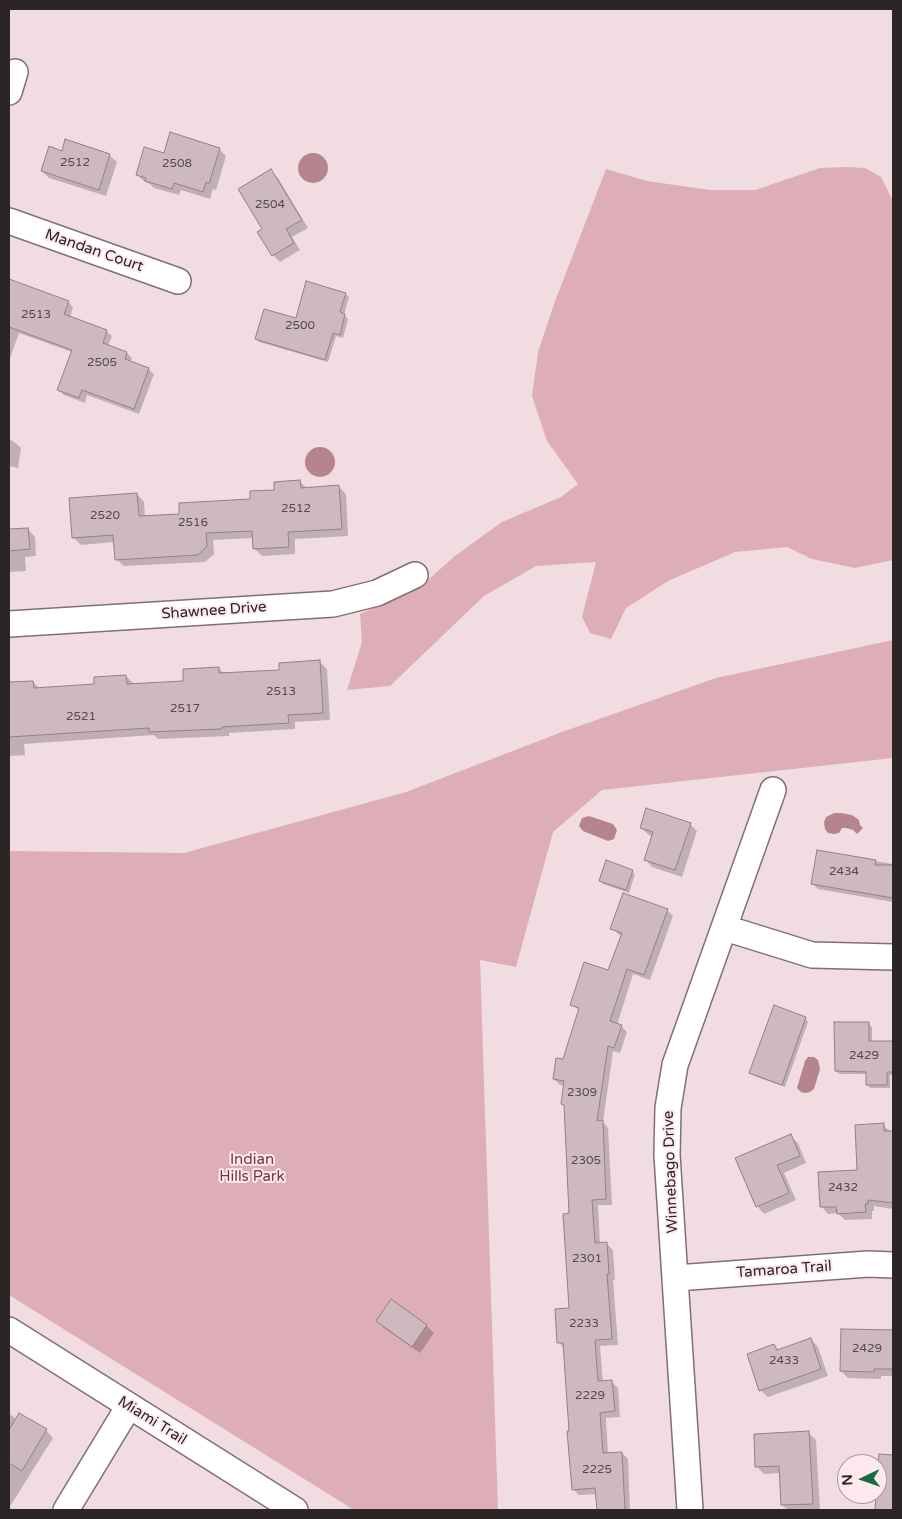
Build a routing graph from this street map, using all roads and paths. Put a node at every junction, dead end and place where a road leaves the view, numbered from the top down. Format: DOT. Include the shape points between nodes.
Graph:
graph roads {
  1 [pos="9,221"];
  2 [pos="178,281"];
  3 [pos="415,576"];
  4 [pos="9,624"];
  5 [pos="773,790"];
  6 [pos="725,928"];
  7 [pos="893,957"];
  8 [pos="893,1265"];
  9 [pos="676,1278"];
  10 [pos="9,1330"];
  11 [pos="129,1406"];
  12 [pos="66,1510"];
  13 [pos="295,1510"];
  14 [pos="690,1510"];
  1 -- 2 [label="street, Mandan Court"];
  3 -- 4 [label="street, Shawnee Drive" via="377,593 332,604"];
  5 -- 6 [label="street, Winnebago Drive"];
  6 -- 7 [label="street" via="812,955"];
  6 -- 9 [label="street, Winnebago Drive" via="675,1065 668,1108 667,1155"];
  8 -- 9 [label="street, Tamaroa Trail"];
  9 -- 14 [label="street, Winnebago Drive"];
  10 -- 11 [label="street, Miami Trail"];
  11 -- 12 [label="street"];
  11 -- 13 [label="street, Miami Trail"];
}
